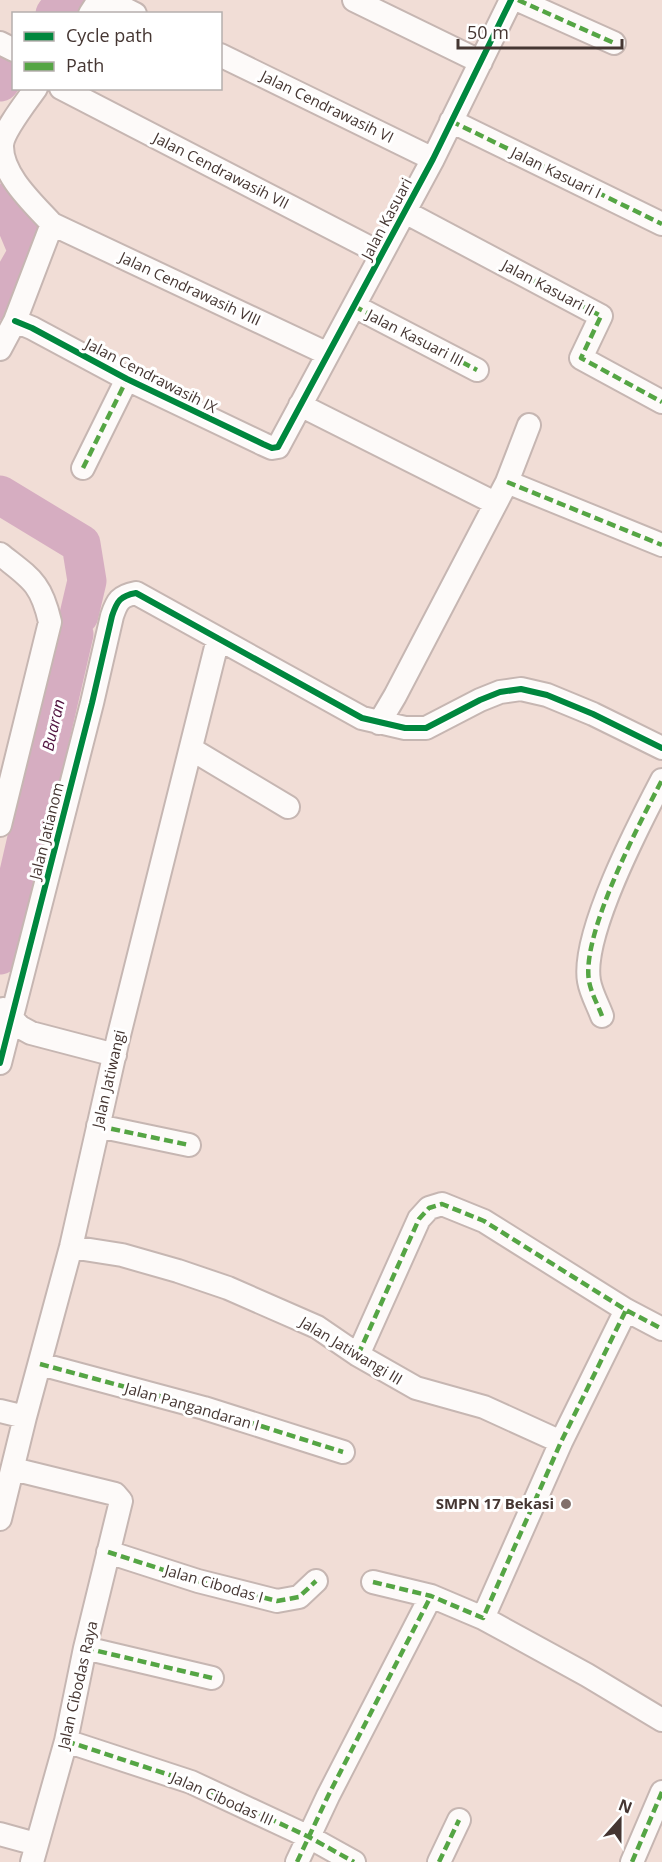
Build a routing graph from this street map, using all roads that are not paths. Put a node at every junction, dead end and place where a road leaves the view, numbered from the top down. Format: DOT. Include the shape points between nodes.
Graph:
graph roads {
  1 [pos="107,0"];
  2 [pos="354,0"];
  3 [pos="511,0"];
  4 [pos="518,0"];
  5 [pos="384,7"];
  6 [pos="131,12"];
  7 [pos="614,43"];
  8 [pos="222,56"];
  9 [pos="481,62"];
  10 [pos="35,90"];
  11 [pos="65,90"];
  12 [pos="451,121"];
  13 [pos="433,159"];
  14 [pos="405,212"];
  15 [pos="52,224"];
  16 [pos="662,224"];
  17 [pos="382,255"];
  18 [pos="354,306"];
  19 [pos="15,321"];
  20 [pos="0,349"];
  21 [pos="327,354"];
  22 [pos="477,370"];
  23 [pos="127,379"];
  24 [pos="662,402"];
  25 [pos="300,405"];
  26 [pos="530,425"];
  27 [pos="278,447"];
  28 [pos="83,468"];
  29 [pos="507,482"];
  30 [pos="495,503"];
  31 [pos="662,545"];
  32 [pos="0,554"];
  33 [pos="218,639"];
  34 [pos="379,723"];
  35 [pos="662,748"];
  36 [pos="191,749"];
  37 [pos="662,780"];
  38 [pos="288,807"];
  39 [pos="0,825"];
  40 [pos="6,1013"];
  41 [pos="602,1016"];
  42 [pos="115,1055"];
  43 [pos="0,1063"];
  44 [pos="98,1126"];
  45 [pos="189,1145"];
  46 [pos="71,1247"];
  47 [pos="626,1310"];
  48 [pos="662,1329"];
  49 [pos="358,1355"];
  50 [pos="40,1365"];
  51 [pos="0,1411"];
  52 [pos="25,1417"];
  53 [pos="561,1442"];
  54 [pos="343,1452"];
  55 [pos="13,1468"];
  56 [pos="0,1518"];
  57 [pos="108,1552"];
  58 [pos="316,1581"];
  59 [pos="373,1582"];
  60 [pos="431,1596"];
  61 [pos="483,1618"];
  62 [pos="85,1648"];
  63 [pos="212,1677"];
  64 [pos="662,1720"];
  65 [pos="66,1742"];
  66 [pos="662,1792"];
  67 [pos="459,1820"];
  68 [pos="0,1834"];
  69 [pos="309,1837"];
  70 [pos="34,1853"];
  71 [pos="297,1862"];
  72 [pos="354,1862"];
  73 [pos="439,1862"];
  74 [pos="632,1862"];
  1 -- 6 [label="street"];
  2 -- 5 [label="street"];
  3 -- 9 [label="street, Jalan Kasuari"];
  4 -- 7 [label="street"];
  5 -- 9 [label="street"];
  8 -- 13 [label="street, Jalan Cendrawasih VI"];
  9 -- 12 [label="street, Jalan Kasuari"];
  10 -- 15 [label="street" via="2,144 11,174"];
  11 -- 17 [label="street, Jalan Cendrawasih VII"];
  12 -- 13 [label="street, Jalan Kasuari"];
  12 -- 16 [label="street, Jalan Kasuari I"];
  13 -- 14 [label="street, Jalan Kasuari"];
  14 -- 17 [label="street, Jalan Kasuari"];
  14 -- 24 [label="street, Jalan Kasuari II" via="601,316 581,358"];
  15 -- 19 [label="street"];
  15 -- 21 [label="street, Jalan Cendrawasih VIII"];
  17 -- 18 [label="street, Jalan Kasuari"];
  18 -- 21 [label="street, Jalan Kasuari"];
  18 -- 22 [label="street, Jalan Kasuari III"];
  19 -- 20 [label="street"];
  19 -- 23 [label="street, Jalan Cendrawasih IX"];
  21 -- 25 [label="street, Jalan Kasuari"];
  23 -- 27 [label="street, Jalan Cendrawasih IX" via="263,444"];
  23 -- 28 [label="street"];
  25 -- 27 [label="street, Jalan Kasuari"];
  25 -- 30 [label="street"];
  26 -- 29 [label="street"];
  29 -- 30 [label="street"];
  29 -- 31 [label="street"];
  30 -- 34 [label="street"];
  32 -- 39 [label="street" via="34,581 50,622"];
  33 -- 34 [label="street" via="362,718"];
  33 -- 36 [label="street, Jalan Jatiwangi"];
  33 -- 40 [label="street, Jalan Jatianom" via="136,594 125,595 116,604"];
  34 -- 35 [label="street" via="426,728 480,700 521,689 593,714"];
  36 -- 38 [label="street"];
  36 -- 42 [label="street, Jalan Jatiwangi"];
  37 -- 41 [label="street" via="640,822 590,946 589,981"];
  40 -- 42 [label="street" via="31,1033"];
  40 -- 43 [label="street, Jalan Jatianom"];
  42 -- 44 [label="street, Jalan Jatiwangi"];
  44 -- 45 [label="street"];
  44 -- 46 [label="street, Jalan Jatiwangi"];
  46 -- 49 [label="street, Jalan Jatiwangi III" via="122,1255 228,1288 317,1327"];
  46 -- 50 [label="street, Jalan Jatiwangi"];
  47 -- 48 [label="street"];
  47 -- 49 [label="street" via="484,1221 442,1204 429,1208 419,1219"];
  47 -- 53 [label="street"];
  49 -- 53 [label="street, Jalan Jatiwangi III" via="416,1388 484,1407"];
  50 -- 52 [label="street, Jalan Jatiwangi"];
  50 -- 54 [label="street, Jalan Pangandaran I" via="204,1408"];
  51 -- 52 [label="street"];
  52 -- 55 [label="street, Jalan Jatiwangi"];
  53 -- 61 [label="street"];
  55 -- 56 [label="street, Jalan Jatiwangi"];
  55 -- 57 [label="street, Jalan Cibodas Raya" via="115,1494 121,1501"];
  57 -- 58 [label="street, Jalan Cibodas I" via="277,1601 299,1597"];
  57 -- 62 [label="street, Jalan Cibodas Raya"];
  59 -- 60 [label="street"];
  60 -- 61 [label="street"];
  60 -- 69 [label="street"];
  61 -- 64 [label="street"];
  62 -- 63 [label="street"];
  62 -- 65 [label="street, Jalan Cibodas Raya"];
  65 -- 69 [label="street, Jalan Cibodas III" via="191,1782"];
  65 -- 70 [label="street, Jalan Cibodas Raya"];
  66 -- 74 [label="street"];
  67 -- 73 [label="street"];
  68 -- 70 [label="street"];
  69 -- 71 [label="street"];
  69 -- 72 [label="street, Jalan Cibodas III"];
}
